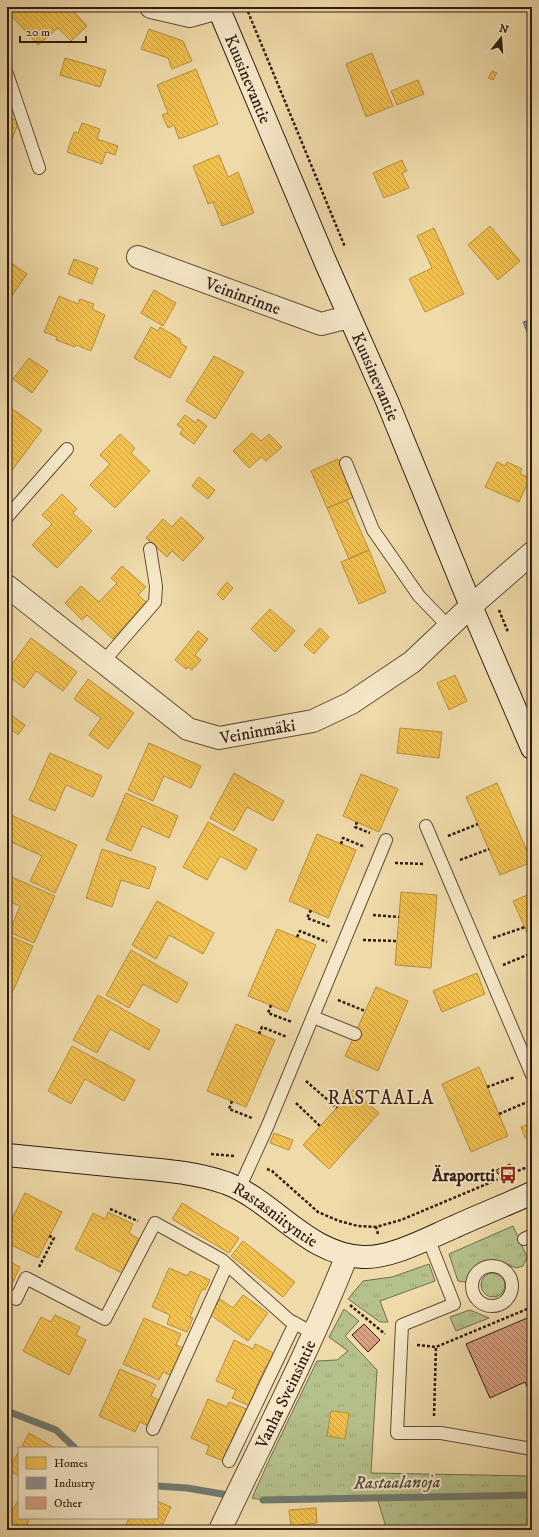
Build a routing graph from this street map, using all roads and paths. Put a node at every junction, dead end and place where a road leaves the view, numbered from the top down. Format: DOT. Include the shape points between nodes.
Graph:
graph roads {
  1 [pos="151,7"];
  2 [pos="218,8"];
  3 [pos="7,74"];
  4 [pos="39,168"];
  5 [pos="138,257"];
  6 [pos="349,317"];
  7 [pos="67,449"];
  8 [pos="346,463"];
  9 [pos="7,516"];
  10 [pos="150,549"];
  11 [pos="532,553"];
  12 [pos="7,586"];
  13 [pos="471,606"];
  14 [pos="449,627"];
  15 [pos="103,662"];
  16 [pos="532,748"];
  17 [pos="478,824"];
  18 [pos="426,826"];
  19 [pos="386,840"];
  20 [pos="433,842"];
  21 [pos="341,844"];
  22 [pos="489,849"];
  23 [pos="380,857"];
  24 [pos="443,866"];
  25 [pos="311,910"];
  26 [pos="356,914"];
  27 [pos="399,917"];
  28 [pos="525,927"];
  29 [pos="297,937"];
  30 [pos="345,940"];
  31 [pos="397,941"];
  32 [pos="476,944"];
  33 [pos="532,953"];
  34 [pos="488,971"];
  35 [pos="323,994"];
  36 [pos="271,1006"];
  37 [pos="365,1011"];
  38 [pos="313,1017"];
  39 [pos="308,1028"];
  40 [pos="259,1034"];
  41 [pos="355,1034"];
  42 [pos="302,1043"];
  43 [pos="292,1069"];
  44 [pos="531,1073"];
  45 [pos="487,1087"];
  46 [pos="282,1091"];
  47 [pos="532,1100"];
  48 [pos="232,1101"];
  49 [pos="337,1108"];
  50 [pos="499,1114"];
  51 [pos="268,1125"];
  52 [pos="320,1126"];
  53 [pos="214,1154"];
  54 [pos="7,1155"];
  55 [pos="251,1163"];
  56 [pos="239,1189"];
  57 [pos="532,1193"];
  58 [pos="110,1209"];
  59 [pos="376,1227"];
  60 [pos="153,1228"];
  61 [pos="49,1236"];
  62 [pos="428,1238"];
  63 [pos="347,1255"];
  64 [pos="227,1265"];
  65 [pos="32,1281"];
  66 [pos="7,1294"];
  67 [pos="474,1296"];
  68 [pos="454,1304"];
  69 [pos="304,1328"];
  70 [pos="436,1347"];
  71 [pos="153,1429"];
  72 [pos="433,1433"];
  73 [pos="532,1449"];
  74 [pos="229,1460"];
  75 [pos="220,1530"];
  1 -- 2 [label="street" via="190,16"];
  2 -- 6 [label="street, Kuusinevantie"];
  3 -- 4 [label="lane"];
  5 -- 6 [label="street, Veininrinne" via="321,324"];
  6 -- 13 [label="street, Kuusinevantie" via="387,401"];
  7 -- 9 [label="lane"];
  8 -- 14 [label="lane" via="373,530 419,596"];
  10 -- 15 [label="lane" via="156,586 155,602"];
  11 -- 13 [label="street, Veininmäki"];
  12 -- 15 [label="street, Veininmäki"];
  13 -- 14 [label="street, Veininmäki"];
  13 -- 16 [label="street, Kuusinevantie"];
  14 -- 15 [label="street, Veininmäki" via="412,662 351,703 314,721 219,738 188,729"];
  17 -- 20 [label="path"];
  18 -- 20 [label="lane"];
  19 -- 23 [label="lane"];
  20 -- 24 [label="lane"];
  21 -- 23 [label="path" via="343,838"];
  22 -- 24 [label="path"];
  23 -- 24 [label="path"];
  23 -- 26 [label="lane"];
  24 -- 32 [label="lane"];
  25 -- 30 [label="path" via="307,918"];
  26 -- 27 [label="path"];
  26 -- 30 [label="lane"];
  28 -- 32 [label="path"];
  29 -- 30 [label="path" via="300,931"];
  30 -- 31 [label="path"];
  30 -- 35 [label="lane"];
  32 -- 34 [label="lane"];
  33 -- 34 [label="path"];
  34 -- 44 [label="lane"];
  35 -- 37 [label="path"];
  35 -- 38 [label="lane"];
  36 -- 39 [label="path" via="268,1013"];
  38 -- 39 [label="lane"];
  38 -- 41 [label="lane"];
  39 -- 42 [label="lane"];
  40 -- 42 [label="path" via="262,1027"];
  42 -- 43 [label="lane"];
  43 -- 46 [label="lane"];
  43 -- 49 [label="path"];
  44 -- 45 [label="path"];
  46 -- 51 [label="lane"];
  46 -- 52 [label="path"];
  47 -- 50 [label="path"];
  48 -- 51 [label="path" via="229,1109"];
  51 -- 55 [label="lane"];
  53 -- 55 [label="path" via="236,1156"];
  54 -- 56 [label="street, Rastasniityntie" via="192,1174"];
  55 -- 56 [label="lane"];
  55 -- 59 [label="path" via="272,1171 318,1212 358,1226"];
  56 -- 63 [label="street, Rastasniityntie" via="304,1235"];
  57 -- 62 [label="street, Rastasniityntie"];
  58 -- 60 [label="path"];
  60 -- 64 [label="lane" via="156,1223"];
  60 -- 65 [label="lane" via="105,1319"];
  61 -- 65 [label="path" via="54,1238"];
  62 -- 63 [label="street, Rastasniityntie" via="382,1254 364,1257"];
  62 -- 68 [label="lane"];
  63 -- 69 [label="street, Vanha Sveinsintie" via="335,1286"];
  64 -- 69 [label="lane" via="290,1320"];
  64 -- 71 [label="lane"];
  65 -- 66 [label="lane" via="26,1278 16,1299"];
  67 -- 68 [label="lane"];
  68 -- 72 [label="lane" via="402,1325 397,1433"];
  69 -- 74 [label="lane"];
  69 -- 75 [label="street, Vanha Sveinsintie"];
  70 -- 72 [label="path"];
  72 -- 73 [label="lane" via="440,1432"];
}
